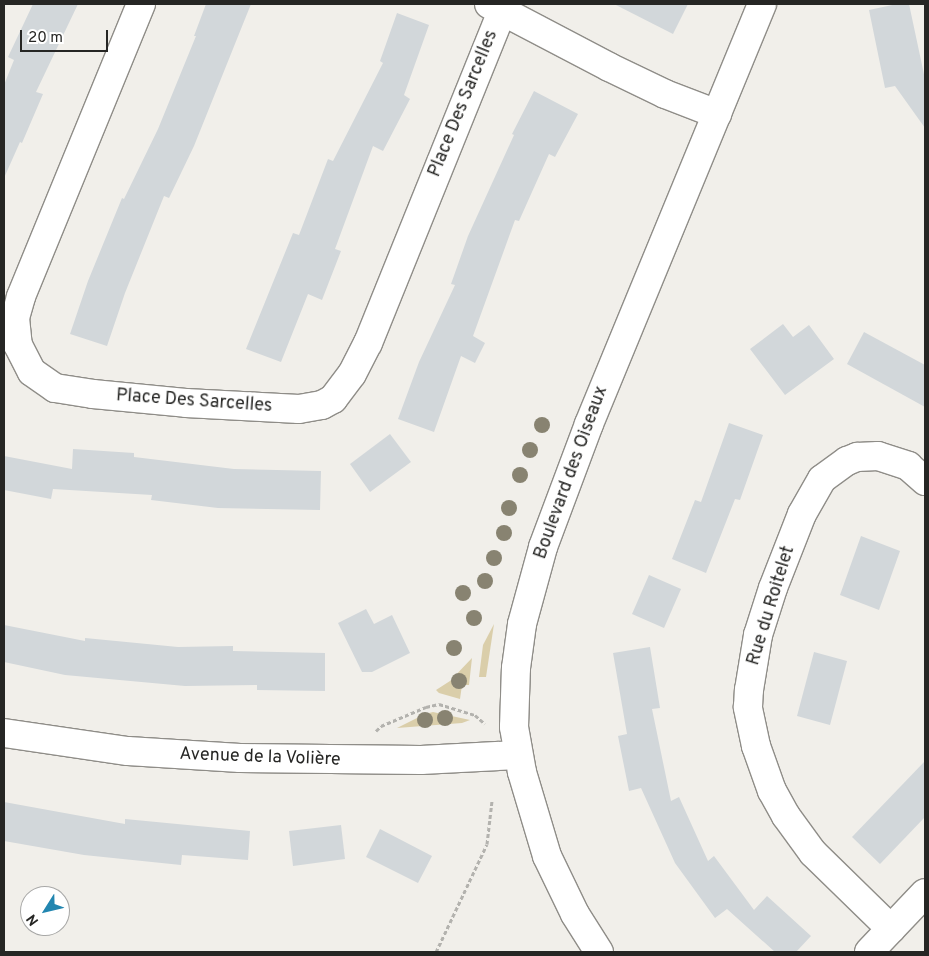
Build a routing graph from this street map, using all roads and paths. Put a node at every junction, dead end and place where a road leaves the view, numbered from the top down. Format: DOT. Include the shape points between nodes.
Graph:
graph roads {
  1 [pos="141,4"];
  2 [pos="762,4"];
  3 [pos="495,8"];
  4 [pos="717,114"];
  5 [pos="925,481"];
  6 [pos="476,715"];
  7 [pos="381,726"];
  8 [pos="4,733"];
  9 [pos="518,754"];
  10 [pos="492,801"];
  11 [pos="925,893"];
  12 [pos="891,929"];
  13 [pos="436,952"];
  14 [pos="598,952"];
  15 [pos="869,952"];
  1 -- 3 [label="street, Place Des Sarcelles" via="21,297 15,318 18,345 32,372 55,388 168,401 299,409 322,405 333,399 352,374 368,343"];
  2 -- 4 [label="street, Boulevard des Oiseaux"];
  3 -- 4 [label="street, Place Des Sarcelles" via="636,80"];
  4 -- 9 [label="street, Boulevard des Oiseaux" via="589,424 543,547 526,605 519,646 514,727"];
  5 -- 12 [label="street, Rue du Roitelet" via="908,466 878,456 847,461 822,479 802,514 774,588 758,635 749,690 748,707 756,746 772,791 786,816 813,853"];
  6 -- 7 [label="path" via="438,704"];
  8 -- 9 [label="street, Avenue de la Volière" via="128,751 240,758 421,760"];
  9 -- 14 [label="street, Boulevard des Oiseaux" via="547,856"];
  10 -- 13 [label="path" via="487,844"];
  11 -- 12 [label="street"];
  12 -- 15 [label="street"];
}
